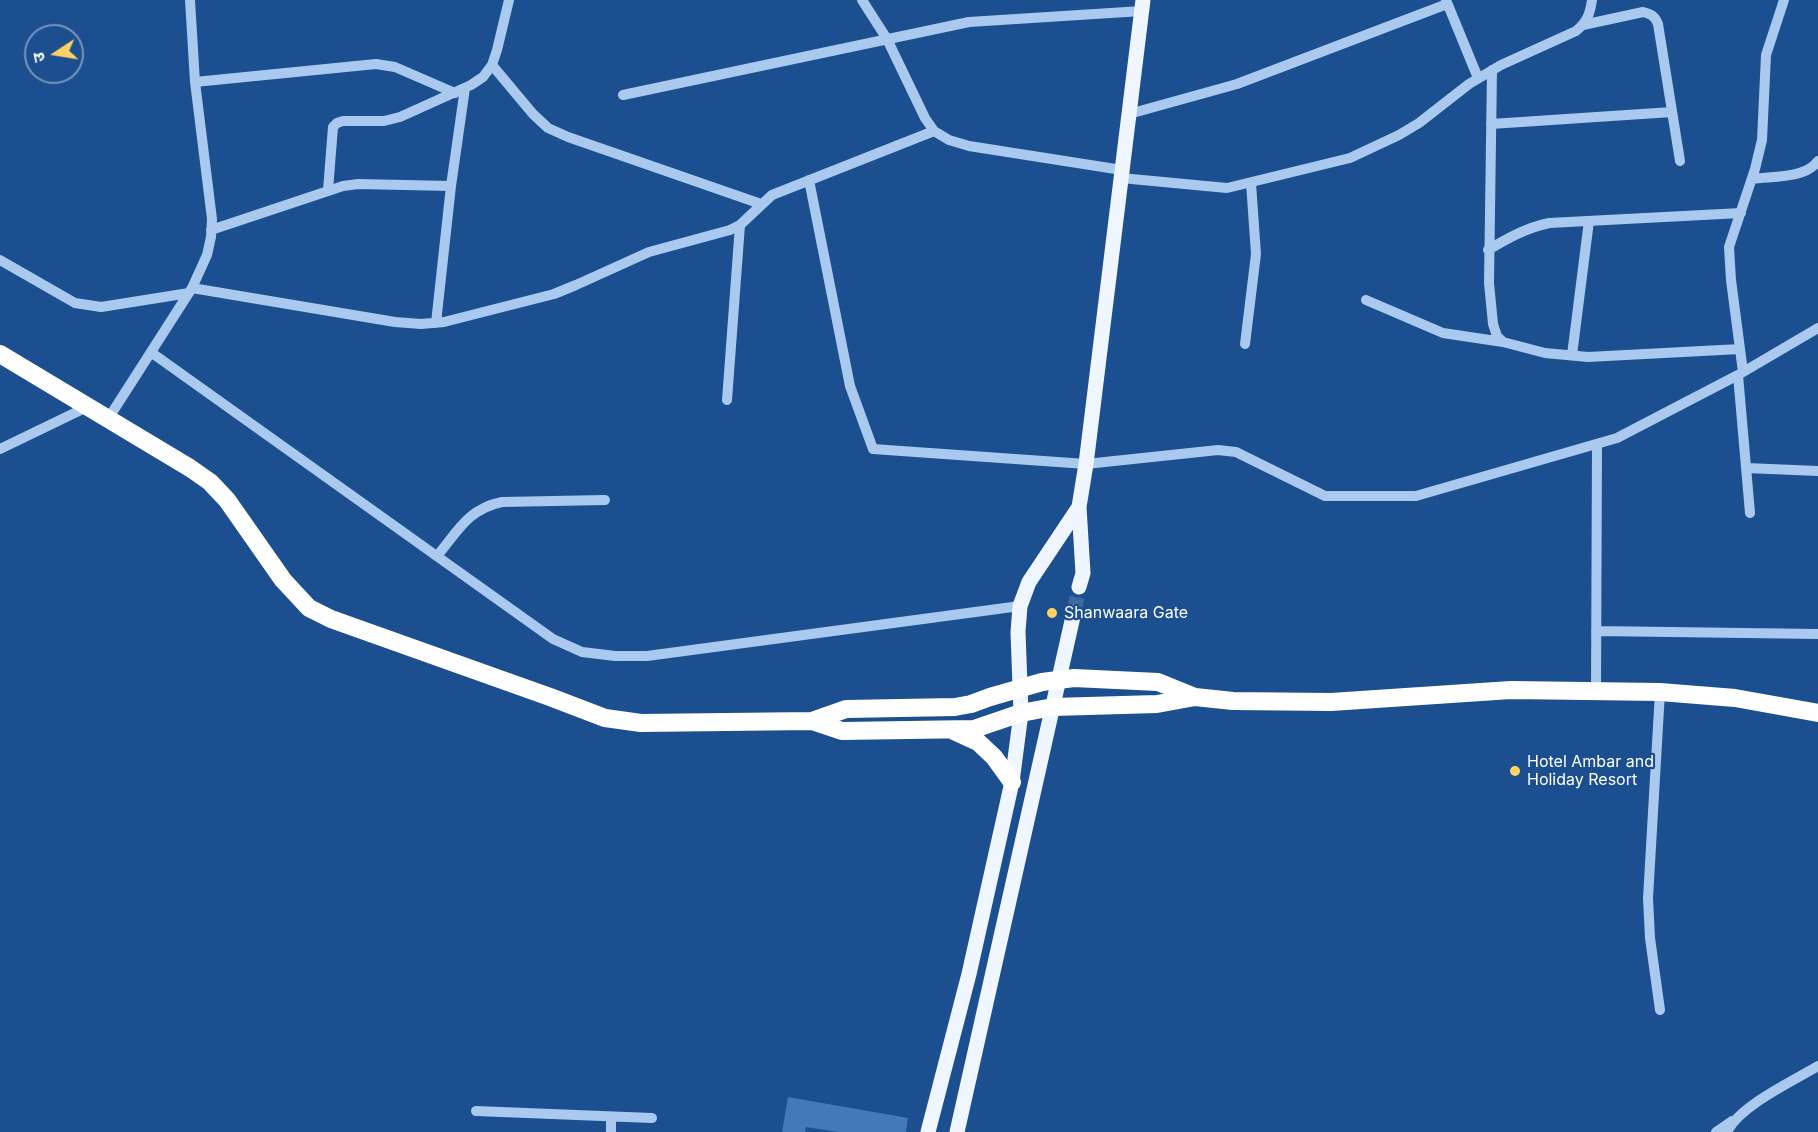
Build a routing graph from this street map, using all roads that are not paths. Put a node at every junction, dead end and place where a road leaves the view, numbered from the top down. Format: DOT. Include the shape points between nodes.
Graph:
graph roads {
  1 [pos="190,0"];
  2 [pos="509,0"];
  3 [pos="862,0"];
  4 [pos="1592,0"];
  5 [pos="1784,0"];
  6 [pos="1447,2"];
  7 [pos="1143,5"];
  8 [pos="1583,25"];
  9 [pos="887,39"];
  10 [pos="492,65"];
  11 [pos="1492,70"];
  12 [pos="1478,78"];
  13 [pos="195,82"];
  14 [pos="460,90"];
  15 [pos="623,95"];
  16 [pos="1672,112"];
  17 [pos="1129,114"];
  18 [pos="1491,124"];
  19 [pos="934,131"];
  20 [pos="1680,161"];
  21 [pos="1818,161"];
  22 [pos="1122,174"];
  23 [pos="1752,179"];
  24 [pos="809,180"];
  25 [pos="1251,183"];
  26 [pos="451,186"];
  27 [pos="328,190"];
  28 [pos="761,204"];
  29 [pos="1741,213"];
  30 [pos="1589,221"];
  31 [pos="740,225"];
  32 [pos="211,230"];
  33 [pos="1488,250"];
  34 [pos="0,260"];
  35 [pos="190,290"];
  36 [pos="1366,300"];
  37 [pos="436,323"];
  38 [pos="1818,328"];
  39 [pos="1503,342"];
  40 [pos="1245,344"];
  41 [pos="1740,349"];
  42 [pos="152,353"];
  43 [pos="0,354"];
  44 [pos="1572,355"];
  45 [pos="1740,374"];
  46 [pos="727,400"];
  47 [pos="87,407"];
  48 [pos="108,419"];
  49 [pos="1597,444"];
  50 [pos="0,449"];
  51 [pos="1086,464"];
  52 [pos="1746,468"];
  53 [pos="1818,471"];
  54 [pos="605,500"];
  55 [pos="1079,507"];
  56 [pos="1750,513"];
  57 [pos="437,556"];
  58 [pos="1079,587"];
  59 [pos="1020,606"];
  60 [pos="1074,612"];
  61 [pos="1596,631"];
  62 [pos="1818,634"];
  63 [pos="1059,680"];
  64 [pos="1020,688"];
  65 [pos="1596,691"];
  66 [pos="1660,692"];
  67 [pos="1195,697"];
  68 [pos="1053,708"];
  69 [pos="1021,714"];
  70 [pos="1818,714"];
  71 [pos="812,721"];
  72 [pos="950,729"];
  73 [pos="1012,782"];
  74 [pos="1660,1010"];
  75 [pos="1818,1066"];
  76 [pos="476,1111"];
  77 [pos="611,1117"];
  78 [pos="1737,1117"];
  79 [pos="652,1118"];
  80 [pos="611,1132"];
  81 [pos="928,1132"];
  82 [pos="957,1132"];
  83 [pos="1716,1132"];
  84 [pos="1727,1132"];
  1 -- 13 [label="street"];
  2 -- 10 [label="street"];
  3 -- 9 [label="street"];
  4 -- 8 [label="street"];
  5 -- 23 [label="street" via="1766,55 1762,140"];
  6 -- 12 [label="street"];
  6 -- 17 [label="street" via="1237,84"];
  7 -- 9 [label="street" via="982,20"];
  7 -- 17 [label="main road"];
  8 -- 11 [label="street" via="1568,36"];
  8 -- 16 [label="street" via="1643,12 1655,18"];
  9 -- 15 [label="street"];
  9 -- 19 [label="street"];
  10 -- 14 [label="street" via="483,77"];
  10 -- 28 [label="street" via="548,128"];
  11 -- 12 [label="street"];
  11 -- 18 [label="street"];
  12 -- 25 [label="street" via="1419,123 1357,156"];
  13 -- 14 [label="street" via="376,64"];
  13 -- 32 [label="street"];
  14 -- 26 [label="street"];
  14 -- 27 [label="street" via="393,120 337,123 333,127"];
  16 -- 18 [label="street"];
  16 -- 20 [label="street"];
  17 -- 22 [label="main road"];
  18 -- 33 [label="street"];
  19 -- 22 [label="street" via="969,146"];
  19 -- 24 [label="street"];
  21 -- 23 [label="street" via="1800,173"];
  22 -- 25 [label="street" via="1220,188"];
  22 -- 51 [label="main road"];
  23 -- 29 [label="street"];
  24 -- 28 [label="street" via="772,195"];
  24 -- 51 [label="street" via="850,386 873,449"];
  25 -- 40 [label="street" via="1256,254"];
  26 -- 27 [label="street" via="358,184"];
  26 -- 37 [label="street"];
  27 -- 32 [label="street"];
  28 -- 31 [label="street"];
  29 -- 30 [label="street"];
  29 -- 41 [label="street" via="1729,247"];
  30 -- 33 [label="street" via="1533,227"];
  30 -- 44 [label="street"];
  31 -- 37 [label="street" via="649,252 554,294"];
  31 -- 46 [label="street"];
  32 -- 35 [label="street" via="207,255"];
  33 -- 39 [label="street" via="1493,324"];
  34 -- 35 [label="street" via="75,303 101,307"];
  35 -- 37 [label="street" via="395,322"];
  35 -- 42 [label="street"];
  36 -- 39 [label="street" via="1443,333"];
  38 -- 45 [label="street"];
  39 -- 44 [label="street" via="1545,353"];
  41 -- 44 [label="street"];
  41 -- 45 [label="street"];
  42 -- 48 [label="street"];
  42 -- 57 [label="street"];
  43 -- 47 [label="highway"];
  45 -- 49 [label="street" via="1617,438"];
  45 -- 52 [label="street"];
  47 -- 48 [label="highway"];
  47 -- 50 [label="street"];
  48 -- 71 [label="highway" via="210,482 283,580 309,608 331,619 605,718 641,723"];
  49 -- 51 [label="street" via="1416,496 1325,496 1236,452 1218,450"];
  49 -- 61 [label="street"];
  51 -- 55 [label="main road"];
  52 -- 53 [label="street"];
  52 -- 56 [label="street"];
  54 -- 57 [label="street" via="488,505 467,519"];
  55 -- 58 [label="main road" via="1083,573"];
  55 -- 59 [label="main road" via="1029,582"];
  57 -- 59 [label="street" via="553,639 582,652 615,656 647,656"];
  59 -- 64 [label="main road"];
  60 -- 63 [label="main road"];
  61 -- 62 [label="street"];
  61 -- 65 [label="street"];
  63 -- 64 [label="highway"];
  63 -- 67 [label="highway" via="1158,682"];
  63 -- 68 [label="main road"];
  64 -- 69 [label="main road"];
  64 -- 71 [label="highway" via="971,705 846,709"];
  65 -- 66 [label="highway"];
  65 -- 67 [label="highway" via="1511,690 1331,702"];
  66 -- 70 [label="highway" via="1735,698"];
  66 -- 74 [label="street" via="1648,898"];
  67 -- 68 [label="highway" via="1157,704"];
  68 -- 69 [label="highway"];
  68 -- 82 [label="main road"];
  69 -- 72 [label="highway" via="974,729"];
  69 -- 73 [label="main road"];
  71 -- 72 [label="highway" via="842,731"];
  72 -- 73 [label="highway" via="978,742"];
  73 -- 81 [label="main road"];
  75 -- 78 [label="street"];
  76 -- 77 [label="street"];
  77 -- 79 [label="street"];
  77 -- 80 [label="street"];
  78 -- 83 [label="street"];
  78 -- 84 [label="street"];
}
